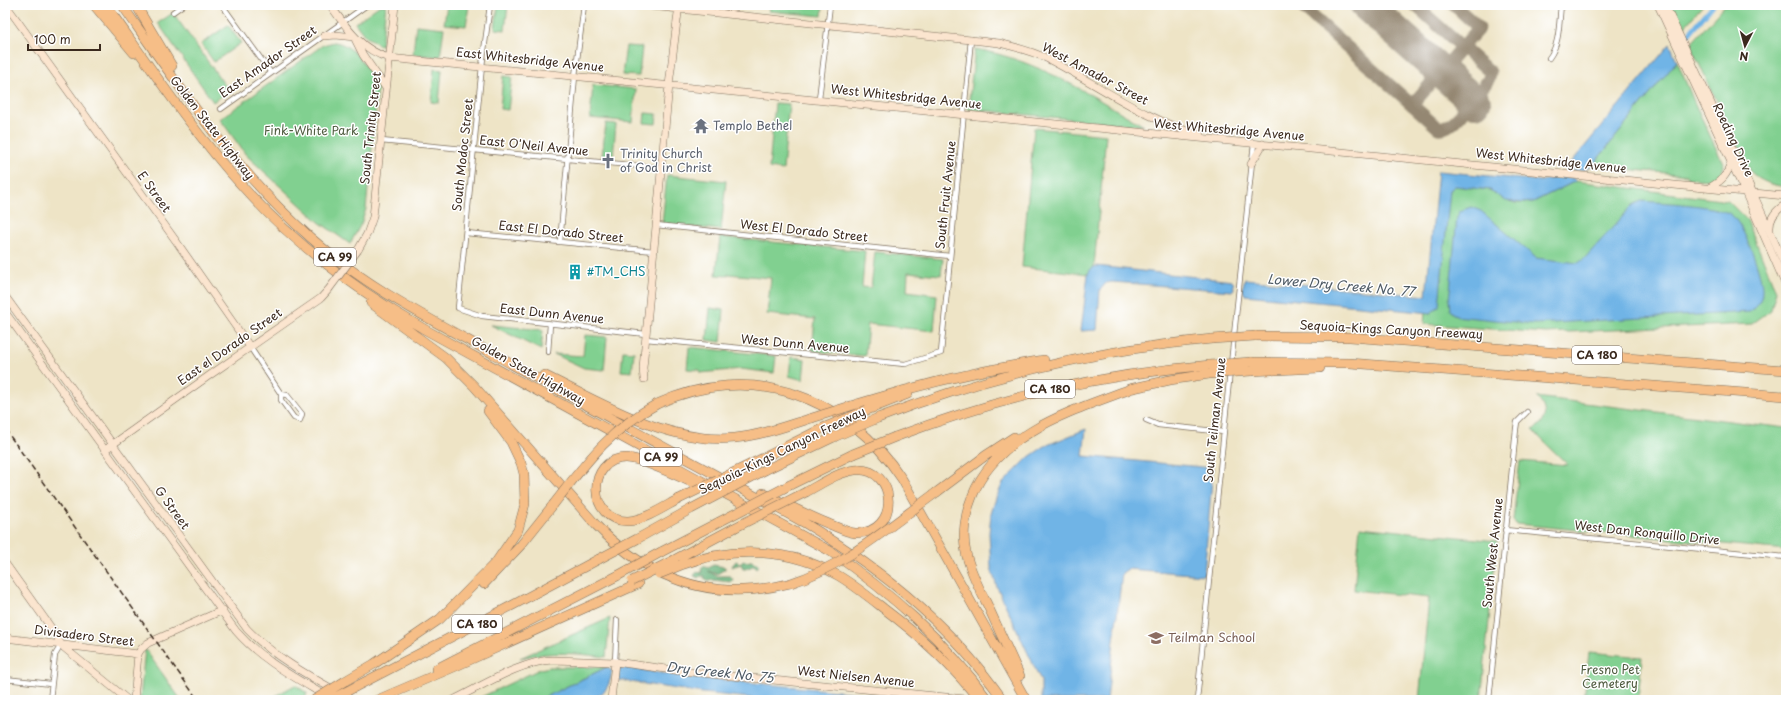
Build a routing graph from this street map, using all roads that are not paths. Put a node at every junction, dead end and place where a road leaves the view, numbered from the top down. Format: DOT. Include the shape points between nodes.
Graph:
graph roads {
  1 [pos="6,5"];
  2 [pos="94,5"];
  3 [pos="106,5"];
  4 [pos="122,5"];
  5 [pos="136,5"];
  6 [pos="183,5"];
  7 [pos="222,5"];
  8 [pos="330,5"];
  9 [pos="367,5"];
  10 [pos="395,5"];
  11 [pos="490,5"];
  12 [pos="584,5"];
  13 [pos="641,5"];
  14 [pos="830,5"];
  15 [pos="1561,5"];
  16 [pos="1658,5"];
  17 [pos="1665,5"];
  18 [pos="679,7"];
  19 [pos="173,12"];
  20 [pos="343,22"];
  21 [pos="828,25"];
  22 [pos="324,36"];
  23 [pos="354,37"];
  24 [pos="971,39"];
  25 [pos="389,58"];
  26 [pos="1549,58"];
  27 [pos="482,66"];
  28 [pos="271,73"];
  29 [pos="575,76"];
  30 [pos="669,85"];
  31 [pos="386,88"];
  32 [pos="819,99"];
  33 [pos="221,108"];
  34 [pos="964,114"];
  35 [pos="204,121"];
  36 [pos="194,126"];
  37 [pos="1212,138"];
  38 [pos="381,141"];
  39 [pos="1254,142"];
  40 [pos="1263,144"];
  41 [pos="474,150"];
  42 [pos="567,159"];
  43 [pos="1731,163"];
  44 [pos="1251,164"];
  45 [pos="661,168"];
  46 [pos="1709,188"];
  47 [pos="1745,192"];
  48 [pos="1753,193"];
  49 [pos="1786,196"];
  50 [pos="1786,204"];
  51 [pos="656,225"];
  52 [pos="466,233"];
  53 [pos="1772,238"];
  54 [pos="560,242"];
  55 [pos="358,250"];
  56 [pos="654,251"];
  57 [pos="314,254"];
  58 [pos="950,256"];
  59 [pos="1786,268"];
  60 [pos="1786,286"];
  61 [pos="5,296"];
  62 [pos="458,308"];
  63 [pos="5,312"];
  64 [pos="431,319"];
  65 [pos="550,324"];
  66 [pos="646,337"];
  67 [pos="250,347"];
  68 [pos="1131,349"];
  69 [pos="548,352"];
  70 [pos="941,353"];
  71 [pos="1251,367"];
  72 [pos="456,368"];
  73 [pos="1786,370"];
  74 [pos="966,374"];
  75 [pos="644,379"];
  76 [pos="1134,388"];
  77 [pos="281,394"];
  78 [pos="1786,396"];
  79 [pos="1527,412"];
  80 [pos="1146,420"];
  81 [pos="1224,432"];
  82 [pos="657,442"];
  83 [pos="113,445"];
  84 [pos="104,451"];
  85 [pos="1505,530"];
  86 [pos="830,551"];
  87 [pos="1786,557"];
  88 [pos="677,562"];
  89 [pos="5,564"];
  90 [pos="226,603"];
  91 [pos="220,610"];
  92 [pos="231,610"];
  93 [pos="440,619"];
  94 [pos="617,620"];
  95 [pos="5,638"];
  96 [pos="61,645"];
  97 [pos="138,654"];
  98 [pos="615,664"];
  99 [pos="298,670"];
  100 [pos="293,677"];
  101 [pos="5,679"];
  102 [pos="51,684"];
  103 [pos="1021,684"];
  104 [pos="981,696"];
  105 [pos="1001,697"];
  106 [pos="50,700"];
  107 [pos="128,700"];
  108 [pos="134,700"];
  109 [pos="314,700"];
  110 [pos="330,700"];
  111 [pos="333,700"];
  112 [pos="352,700"];
  113 [pos="377,700"];
  114 [pos="453,700"];
  115 [pos="611,700"];
  116 [pos="976,700"];
  117 [pos="988,700"];
  118 [pos="1027,700"];
  119 [pos="1197,700"];
  120 [pos="1489,700"];
  1 -- 67 [label="street, E Street"];
  2 -- 36 [label="highway"];
  3 -- 36 [label="highway, Golden State Highway / CA 99"];
  4 -- 35 [label="highway, Golden State Highway / CA 99"];
  5 -- 35 [label="highway"];
  6 -- 19 [label="street"];
  7 -- 28 [label="street"];
  8 -- 20 [label="street"];
  9 -- 20 [label="street, East Amador Street"];
  10 -- 25 [label="street, South Trinity Street"];
  11 -- 27 [label="street, South Modoc Street"];
  12 -- 29 [label="street"];
  13 -- 18 [label="street"];
  14 -- 21 [label="street"];
  15 -- 26 [label="street" via="1556,42"];
  16 -- 43 [label="street, Roeding Drive"];
  17 -- 48 [label="street, Roeding Drive"];
  18 -- 21 [label="street, West Amador Street"];
  18 -- 30 [label="street"];
  20 -- 22 [label="street, East Amador Street"];
  20 -- 23 [label="street"];
  21 -- 24 [label="street, West Amador Street"];
  21 -- 32 [label="street"];
  22 -- 23 [label="street"];
  22 -- 28 [label="street, East Amador Street"];
  23 -- 25 [label="street" via="375,52"];
  23 -- 31 [label="street"];
  24 -- 34 [label="street, South Fruit Avenue"];
  24 -- 37 [label="street, West Amador Street" via="999,43 1047,58 1150,116 1178,129"];
  25 -- 27 [label="street, East Whitesbridge Avenue"];
  25 -- 31 [label="street, South Trinity Street"];
  27 -- 29 [label="street, East Whitesbridge Avenue"];
  27 -- 41 [label="street, South Modoc Street"];
  28 -- 33 [label="street, East Amador Street"];
  29 -- 30 [label="street, East Whitesbridge Avenue"];
  29 -- 42 [label="street"];
  30 -- 32 [label="street, West Whitesbridge Avenue"];
  30 -- 45 [label="street"];
  31 -- 38 [label="street, South Trinity Street"];
  32 -- 34 [label="street, West Whitesbridge Avenue"];
  34 -- 37 [label="street, West Whitesbridge Avenue"];
  34 -- 58 [label="street, South Fruit Avenue"];
  35 -- 64 [label="highway, Golden State Highway / CA 99" via="251,179 313,240 374,286"];
  36 -- 57 [label="highway, Golden State Highway / CA 99" via="245,190"];
  37 -- 39 [label="street, West Whitesbridge Avenue"];
  38 -- 41 [label="street, East O'Neil Avenue"];
  38 -- 55 [label="street, South Trinity Street" via="373,217"];
  39 -- 40 [label="street, West Whitesbridge Avenue"];
  39 -- 44 [label="street, South Teilman Avenue"];
  40 -- 44 [label="street"];
  40 -- 46 [label="street, West Whitesbridge Avenue"];
  41 -- 42 [label="street, East O'Neil Avenue"];
  41 -- 52 [label="street, South Modoc Street"];
  42 -- 45 [label="street, East O'Neil Avenue"];
  42 -- 54 [label="street"];
  43 -- 46 [label="street" via="1723,179"];
  43 -- 47 [label="street, Roeding Drive"];
  44 -- 81 [label="street, South Teilman Avenue"];
  45 -- 51 [label="street"];
  46 -- 47 [label="street, West Whitesbridge Avenue"];
  47 -- 48 [label="street, West Whitesbridge Avenue"];
  47 -- 60 [label="street, Roeding Drive"];
  48 -- 49 [label="street, West Whitesbridge Avenue"];
  48 -- 53 [label="street, Roeding Drive"];
  50 -- 53 [label="street" via="1773,214 1770,224"];
  51 -- 56 [label="street"];
  51 -- 58 [label="street, West El Dorado Street"];
  52 -- 54 [label="street, East El Dorado Street"];
  52 -- 62 [label="street, South Modoc Street"];
  53 -- 59 [label="street, Roeding Drive"];
  54 -- 56 [label="street, East El Dorado Street"];
  55 -- 67 [label="street, East el Dorado Street, bridge" via="321,298"];
  56 -- 66 [label="street"];
  57 -- 72 [label="highway" via="371,303 427,343"];
  57 -- 86 [label="highway, Golden State Highway / CA 99" via="370,296 424,329"];
  58 -- 70 [label="street, South Fruit Avenue"];
  61 -- 83 [label="street, G Street"];
  62 -- 65 [label="street, East Dunn Avenue" via="482,316"];
  63 -- 84 [label="street, G Street"];
  64 -- 74 [label="highway, bridge" via="623,413 658,428 705,438 734,438 766,432 896,392"];
  64 -- 82 [label="highway, Golden State Highway / CA 99"];
  65 -- 66 [label="street, East Dunn Avenue"];
  65 -- 69 [label="street"];
  66 -- 70 [label="street, West Dunn Avenue" via="905,364"];
  66 -- 75 [label="street"];
  67 -- 77 [label="street, E Street"];
  67 -- 83 [label="street, East el Dorado Street"];
  68 -- 73 [label="highway, Sequoia–Kings Canyon Freeway / CA 180, bridge" via="1255,336 1350,337"];
  68 -- 74 [label="highway"];
  68 -- 110 [label="highway, Sequoia–Kings Canyon Freeway / CA 180, bridge" via="1052,364 945,393 834,437 765,470"];
  71 -- 76 [label="highway, bridge"];
  71 -- 78 [label="highway, CA 180" via="1513,375"];
  71 -- 113 [label="highway, CA 180, bridge" via="1210,364 1132,373 1054,388 974,409 895,437 853,454 790,485"];
  72 -- 76 [label="highway, bridge" via="596,525 618,546 639,562 674,579 718,589 762,589 791,584 818,573 849,555 999,446 1028,429 1074,407"];
  72 -- 93 [label="highway" via="517,452 524,474 525,504 521,521 506,548 484,575"];
  74 -- 86 [label="highway, bridge" via="823,428 751,464 679,499 641,518 623,520 612,516 600,506 596,495 597,480 605,467 613,461 635,459 692,483"];
  76 -- 103 [label="highway" via="1067,414 1017,442 1000,455 986,471 970,502 964,531 969,564"];
  77 -- 77 [label="street, E Street" via="281,400 294,418 300,420 302,414 287,395"];
  79 -- 85 [label="street, South West Avenue" via="1518,422 1516,429"];
  80 -- 81 [label="street" via="1158,425"];
  81 -- 119 [label="street, South Teilman Avenue"];
  82 -- 88 [label="highway, bridge" via="806,514 849,532 860,533 874,528 885,517 889,498 878,477 863,470 847,472 806,492 734,528"];
  82 -- 105 [label="highway, Golden State Highway / CA 99" via="803,522 867,563 920,606 943,629"];
  83 -- 84 [label="street, East el Dorado Street"];
  83 -- 90 [label="street, G Street"];
  84 -- 91 [label="street, G Street"];
  85 -- 87 [label="street, West Dan Ronquillo Drive"];
  85 -- 120 [label="street, South West Avenue"];
  86 -- 104 [label="highway, Golden State Highway / CA 99" via="887,592 912,614 951,654"];
  88 -- 104 [label="highway" via="747,552 782,555 817,566 851,584 910,628"];
  88 -- 113 [label="highway, bridge" via="522,636"];
  89 -- 96 [label="street"];
  90 -- 91 [label="street, Divisadero Street"];
  90 -- 92 [label="street, G Street"];
  91 -- 92 [label="street, Divisadero Street"];
  91 -- 97 [label="street, Divisadero Street" via="148,643"];
  91 -- 100 [label="street, G Street" via="249,646"];
  92 -- 99 [label="street, G Street" via="270,651"];
  93 -- 103 [label="highway, bridge" via="474,593 503,565 608,438 636,416 657,404 701,389 763,387 810,400 839,414 885,455 902,479"];
  93 -- 109 [label="highway, bridge" via="374,664"];
  94 -- 98 [label="street"];
  95 -- 96 [label="street, Divisadero Street"];
  96 -- 97 [label="street, Divisadero Street"];
  96 -- 102 [label="street" via="55,655"];
  96 -- 107 [label="street"];
  97 -- 108 [label="street"];
  98 -- 114 [label="street" via="545,660 523,666"];
  98 -- 115 [label="street"];
  98 -- 116 [label="street, West Nielsen Avenue" via="907,696"];
  99 -- 100 [label="street"];
  99 -- 112 [label="street, G Street"];
  100 -- 111 [label="street, G Street"];
  101 -- 102 [label="street"];
  102 -- 106 [label="street"];
  103 -- 118 [label="highway"];
  104 -- 117 [label="highway, Golden State Highway / CA 99"];
}
